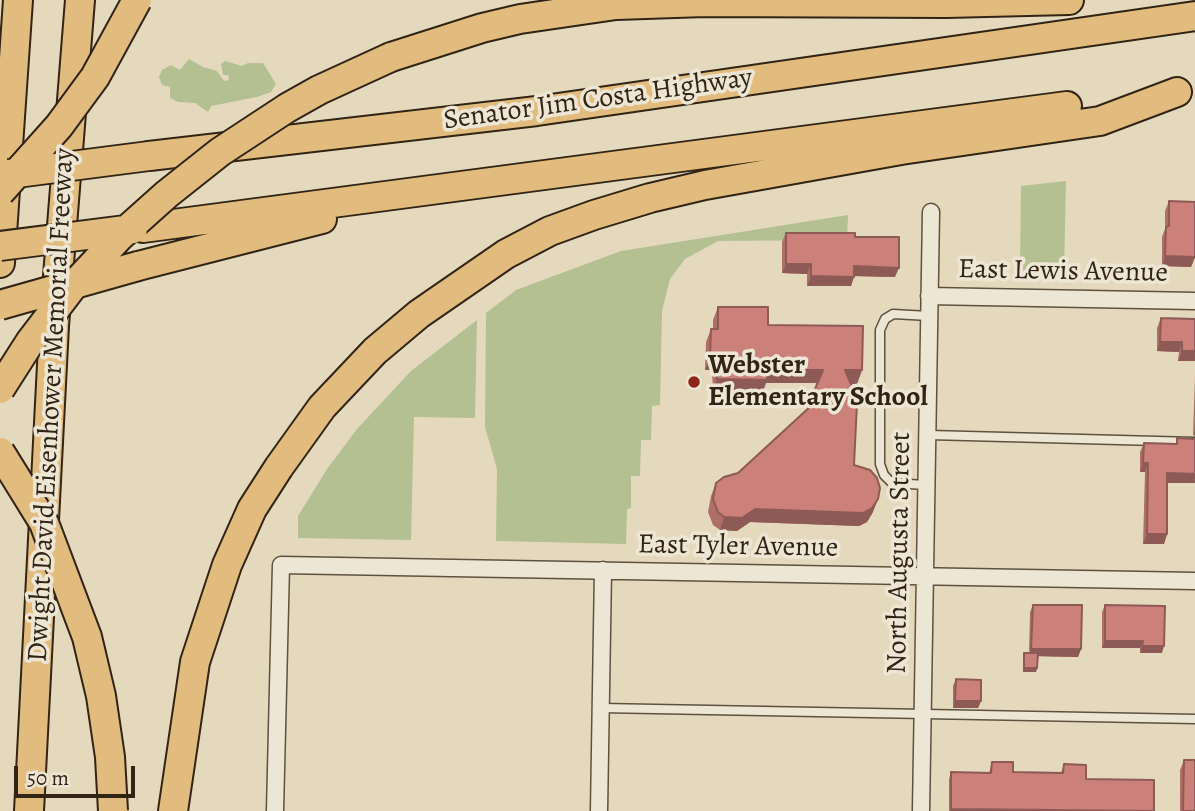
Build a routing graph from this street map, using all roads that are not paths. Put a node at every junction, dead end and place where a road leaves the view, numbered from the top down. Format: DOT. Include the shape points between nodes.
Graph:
graph roads {
  1 [pos="18,0"];
  2 [pos="80,0"];
  3 [pos="137,0"];
  4 [pos="915,0"];
  5 [pos="1069,0"];
  6 [pos="946,3"];
  7 [pos="1187,18"];
  8 [pos="1186,91"];
  9 [pos="0,175"];
  10 [pos="436,189"];
  11 [pos="0,192"];
  12 [pos="931,212"];
  13 [pos="0,246"];
  14 [pos="0,263"];
  15 [pos="929,296"];
  16 [pos="1195,301"];
  17 [pos="0,304"];
  18 [pos="929,316"];
  19 [pos="0,389"];
  20 [pos="929,435"];
  21 [pos="1195,442"];
  22 [pos="0,452"];
  23 [pos="927,485"];
  24 [pos="603,570"];
  25 [pos="925,576"];
  26 [pos="1195,581"];
  27 [pos="601,708"];
  28 [pos="923,713"];
  29 [pos="1195,719"];
  30 [pos="29,811"];
  31 [pos="113,811"];
  32 [pos="173,811"];
  33 [pos="275,811"];
  34 [pos="599,811"];
  35 [pos="921,811"];
  1 -- 14 [label="highway, Dwight David Eisenhower Memorial Freeway"];
  2 -- 30 [label="highway, Dwight David Eisenhower Memorial Freeway" via="54,326"];
  3 -- 11 [label="highway, bridge" via="95,77"];
  4 -- 6 [label="highway"];
  5 -- 6 [label="highway"];
  6 -- 19 [label="highway, bridge" via="617,5 520,19 391,57 277,114 167,194 72,287"];
  7 -- 9 [label="highway, Senator Jim Costa Highway, bridge" via="537,111"];
  8 -- 10 [label="highway"];
  8 -- 32 [label="highway" via="1100,121 901,149 650,198 550,231 441,298 375,351 322,407 253,509 227,565 195,662"];
  10 -- 13 [label="highway, bridge"];
  10 -- 17 [label="highway, bridge"];
  12 -- 15 [label="street, North Augusta Street"];
  15 -- 16 [label="street, East Lewis Avenue"];
  15 -- 18 [label="street, North Augusta Street"];
  18 -- 20 [label="street, North Augusta Street"];
  18 -- 23 [label="lane" via="893,314 885,318 880,330 880,464 892,483"];
  20 -- 21 [label="lane"];
  20 -- 23 [label="street, North Augusta Street"];
  22 -- 31 [label="highway, bridge" via="44,523 87,637 101,696"];
  23 -- 25 [label="street, North Augusta Street"];
  24 -- 25 [label="street, East Tyler Avenue"];
  24 -- 27 [label="street"];
  24 -- 33 [label="street, East Tyler Avenue" via="281,565"];
  25 -- 26 [label="street, East Tyler Avenue"];
  25 -- 28 [label="street, North Augusta Street"];
  27 -- 28 [label="lane"];
  27 -- 34 [label="street"];
  28 -- 29 [label="lane"];
  28 -- 35 [label="street, North Augusta Street"];
}
